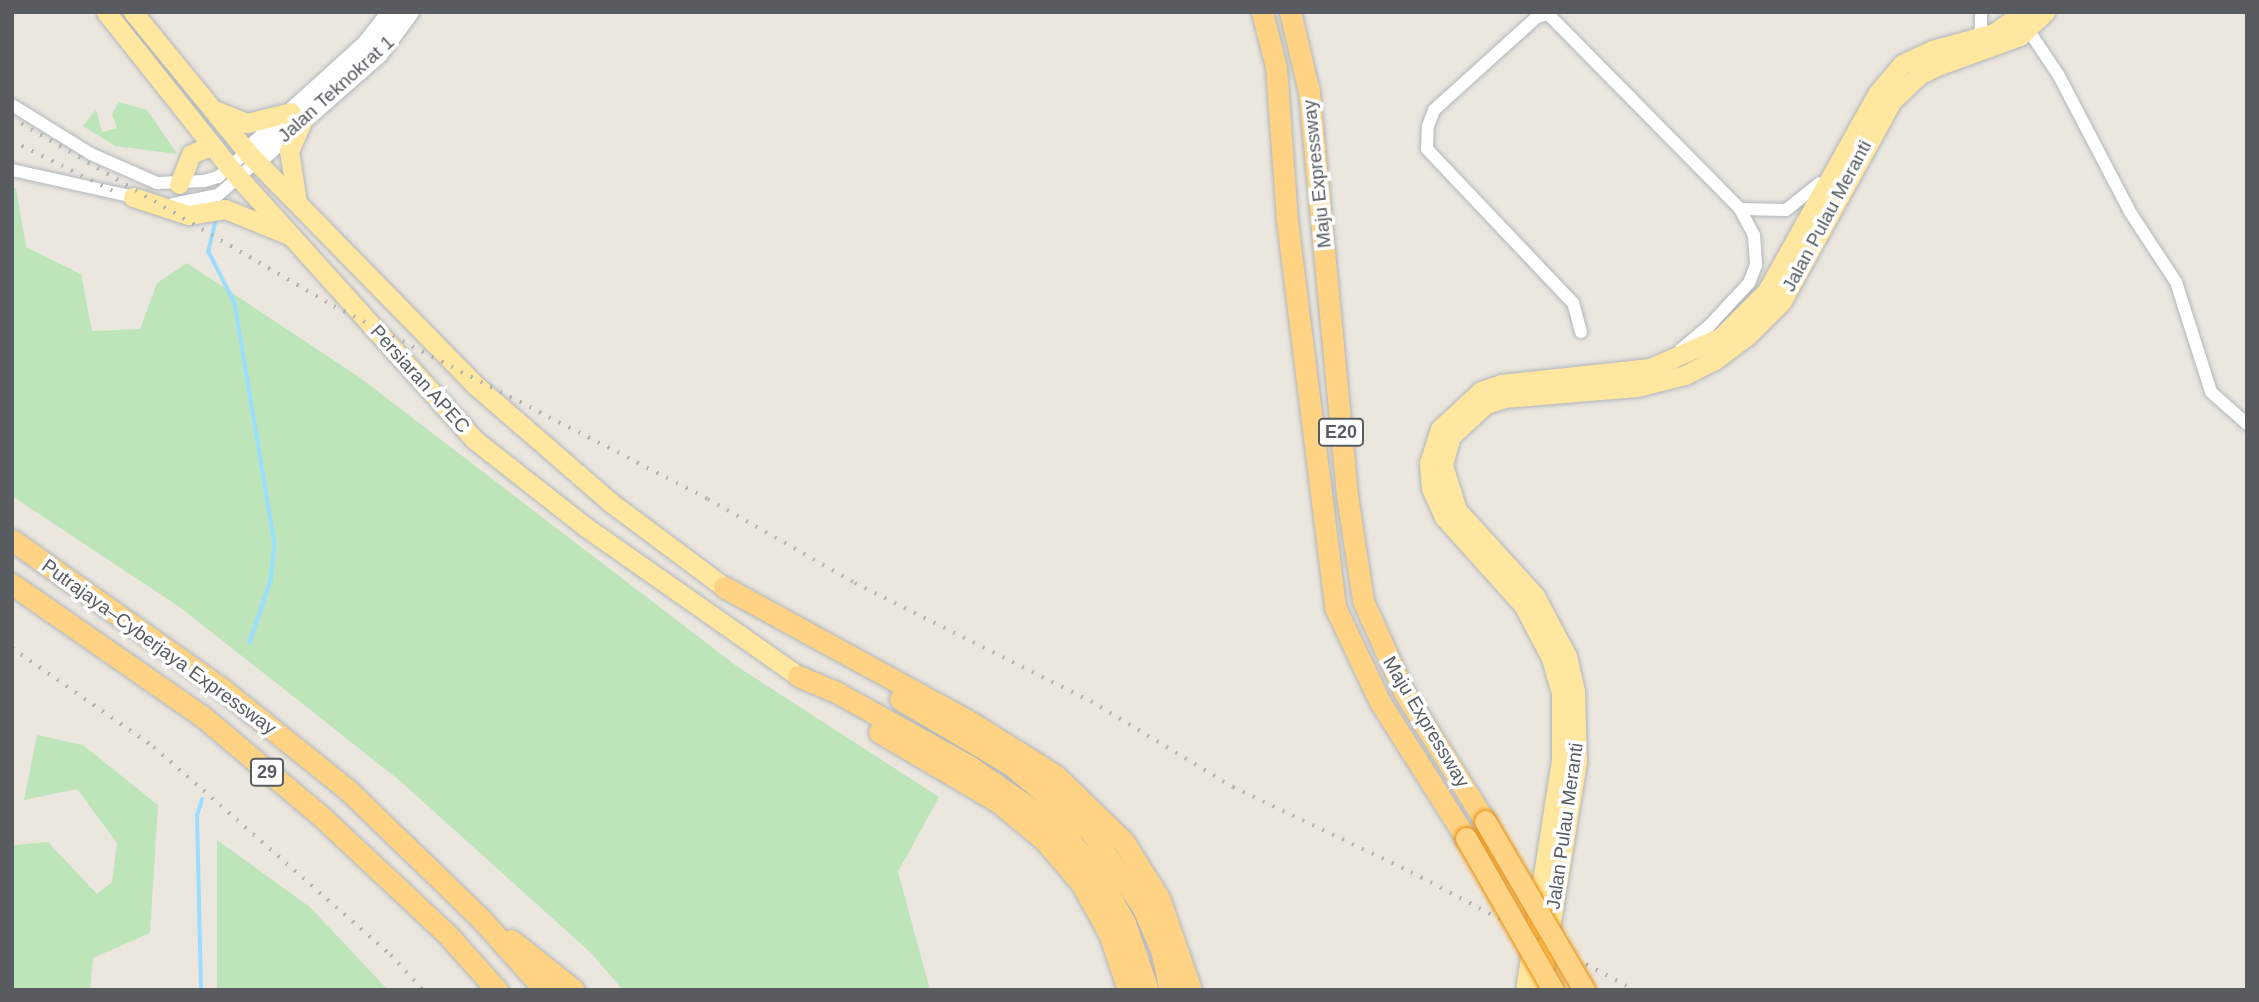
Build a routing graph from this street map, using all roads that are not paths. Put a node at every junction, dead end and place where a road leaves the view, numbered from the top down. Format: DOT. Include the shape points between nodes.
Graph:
graph roads {
  1 [pos="106,12"];
  2 [pos="133,12"];
  3 [pos="391,12"];
  4 [pos="410,12"];
  5 [pos="1262,12"];
  6 [pos="1290,12"];
  7 [pos="1982,12"];
  8 [pos="2045,12"];
  9 [pos="2027,22"];
  10 [pos="1973,40"];
  11 [pos="12,105"];
  12 [pos="213,110"];
  13 [pos="297,116"];
  14 [pos="1856,133"];
  15 [pos="211,146"];
  16 [pos="251,157"];
  17 [pos="12,170"];
  18 [pos="234,173"];
  19 [pos="179,184"];
  20 [pos="133,197"];
  21 [pos="298,205"];
  22 [pos="1740,209"];
  23 [pos="291,236"];
  24 [pos="1581,332"];
  25 [pos="1650,369"];
  26 [pos="2247,424"];
  27 [pos="12,540"];
  28 [pos="12,584"];
  29 [pos="724,587"];
  30 [pos="798,676"];
  31 [pos="481,919"];
  32 [pos="497,990"];
  33 [pos="545,990"];
  34 [pos="574,990"];
  35 [pos="1128,990"];
  36 [pos="1148,990"];
  37 [pos="1170,990"];
  38 [pos="1191,990"];
  39 [pos="1525,990"];
  40 [pos="1540,990"];
  41 [pos="1553,990"];
  42 [pos="1584,990"];
  1 -- 15 [label="main road, Persiaran APEC"];
  2 -- 12 [label="main road, Persiaran APEC"];
  3 -- 13 [label="main road, Jalan Teknokrat 1"];
  4 -- 13 [label="main road, Jalan Teknokrat 1" via="378,55"];
  5 -- 41 [label="highway, Maju Expressway / E20, bridge" via="1276,67 1287,220 1335,607 1380,702 1466,838"];
  6 -- 42 [label="highway, Maju Expressway / E20, bridge" via="1309,92 1347,495 1363,601 1404,692"];
  7 -- 10 [label="street" via="1980,30"];
  8 -- 9 [label="main road, Jalan Pulau Meranti"];
  9 -- 10 [label="main road, Jalan Pulau Meranti"];
  9 -- 26 [label="street" via="2130,212 2176,282 2211,392"];
  9 -- 40 [label="main road, Jalan Pulau Meranti" via="1993,49 1919,75 1892,101 1782,300 1746,337 1685,375 1637,387 1486,404 1451,436 1443,465 1457,510 1535,596 1567,656 1575,691 1577,762"];
  10 -- 14 [label="main road, Jalan Pulau Meranti" via="1932,50 1902,64 1877,94"];
  11 -- 19 [label="street" via="112,165 157,183"];
  12 -- 13 [label="main road" via="247,123"];
  12 -- 16 [label="main road, Persiaran APEC"];
  13 -- 16 [label="main road, Jalan Teknokrat 1"];
  13 -- 21 [label="main road" via="289,151"];
  14 -- 22 [label="street" via="1800,203 1786,210"];
  14 -- 25 [label="main road, Jalan Pulau Meranti" via="1767,291 1721,337"];
  15 -- 18 [label="main road, Persiaran APEC"];
  15 -- 19 [label="main road" via="191,154 187,174"];
  16 -- 18 [label="street"];
  16 -- 21 [label="main road, Persiaran APEC"];
  17 -- 20 [label="street"];
  18 -- 19 [label="street"];
  18 -- 20 [label="street" via="218,195 185,205"];
  18 -- 23 [label="main road, Persiaran APEC"];
  20 -- 23 [label="main road" via="188,215 225,209"];
  21 -- 29 [label="main road, Persiaran APEC" via="504,412 610,502"];
  22 -- 24 [label="street" via="1555,18 1548,14 1537,17 1434,110 1427,149 1573,303"];
  22 -- 25 [label="street" via="1757,248 1749,283 1710,325"];
  23 -- 30 [label="main road, Persiaran APEC" via="476,441 587,528"];
  25 -- 39 [label="main road, Jalan Pulau Meranti" via="1501,384 1481,391 1440,429 1429,463 1431,488 1444,517 1524,605 1551,658 1561,693 1561,760"];
  27 -- 31 [label="highway, Putrajaya–Cyberjaya Expressway / 29" via="221,688 348,790"];
  28 -- 32 [label="highway, Putrajaya–Cyberjaya Expressway / 29" via="65,617 232,742 323,818 447,934"];
  29 -- 37 [label="highway" via="1048,792 1091,832 1143,908 1161,950"];
  29 -- 38 [label="highway" via="972,723 1056,776 1124,842 1158,898"];
  30 -- 35 [label="highway" via="855,717 998,802 1044,839 1081,883 1109,933"];
  30 -- 36 [label="highway" via="969,766 1059,828 1096,872 1125,923"];
  31 -- 33 [label="highway, Putrajaya–Cyberjaya Expressway / 29"];
  31 -- 34 [label="highway" via="557,972"];
}
